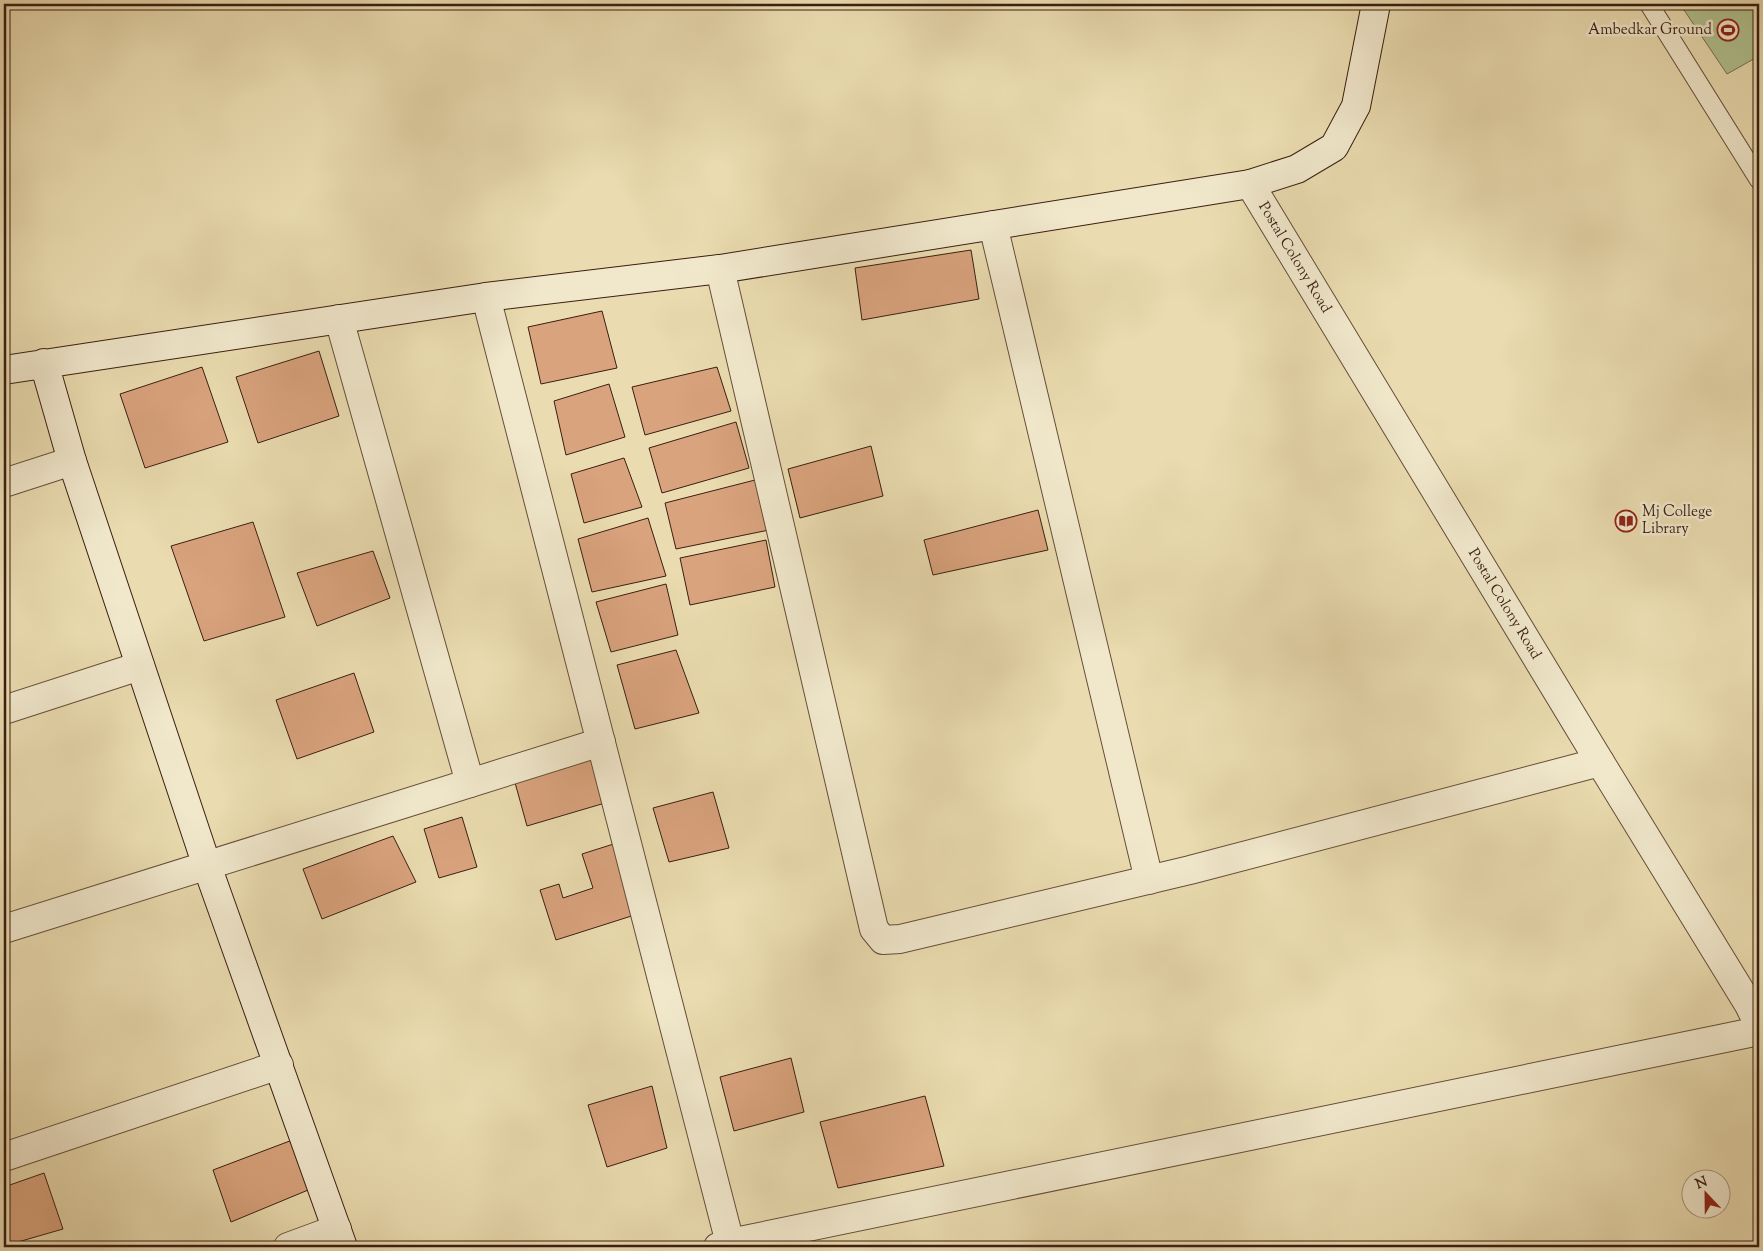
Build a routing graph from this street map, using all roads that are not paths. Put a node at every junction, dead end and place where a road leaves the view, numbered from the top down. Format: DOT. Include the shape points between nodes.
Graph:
graph roads {
  1 [pos="1376,4"];
  2 [pos="1649,4"];
  3 [pos="1759,180"];
  4 [pos="1250,184"];
  5 [pos="993,225"];
  6 [pos="720,269"];
  7 [pos="486,298"];
  8 [pos="339,319"];
  9 [pos="44,362"];
  10 [pos="4,370"];
  11 [pos="72,461"];
  12 [pos="4,483"];
  13 [pos="140,666"];
  14 [pos="4,710"];
  15 [pos="601,742"];
  16 [pos="1600,762"];
  17 [pos="470,783"];
  18 [pos="207,866"];
  19 [pos="1149,880"];
  20 [pos="4,930"];
  21 [pos="1759,1025"];
  22 [pos="1759,1031"];
  23 [pos="278,1065"];
  24 [pos="4,1156"];
  25 [pos="340,1238"];
  26 [pos="724,1245"];
  27 [pos="288,1247"];
  1 -- 4 [label="street" via="1356,106 1334,147 1297,169"];
  2 -- 3 [label="lane"];
  4 -- 5 [label="street"];
  4 -- 16 [label="street, Postal Colony Road"];
  5 -- 6 [label="street"];
  5 -- 19 [label="street"];
  6 -- 7 [label="street"];
  6 -- 19 [label="street" via="874,929 883,940 900,939"];
  7 -- 8 [label="street"];
  7 -- 15 [label="street"];
  8 -- 9 [label="street"];
  8 -- 17 [label="street"];
  9 -- 10 [label="street"];
  9 -- 11 [label="street"];
  11 -- 12 [label="street"];
  11 -- 13 [label="street"];
  13 -- 14 [label="street"];
  13 -- 18 [label="street"];
  15 -- 17 [label="street"];
  15 -- 26 [label="street"];
  16 -- 19 [label="street"];
  16 -- 21 [label="street, Postal Colony Road"];
  17 -- 18 [label="street"];
  18 -- 20 [label="street"];
  18 -- 23 [label="street"];
  22 -- 26 [label="street"];
  23 -- 24 [label="street"];
  23 -- 25 [label="street"];
  25 -- 27 [label="street"];
}
